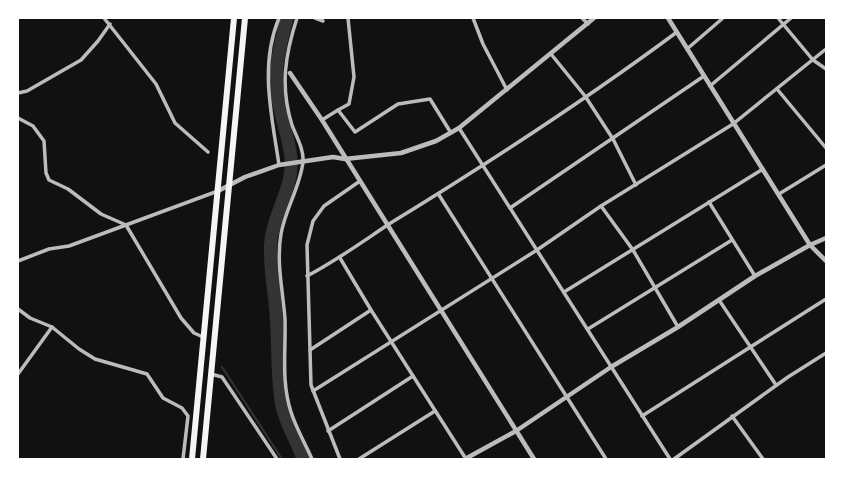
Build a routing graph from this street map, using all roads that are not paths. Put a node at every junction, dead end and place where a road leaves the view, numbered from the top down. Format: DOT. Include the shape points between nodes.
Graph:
graph roads {
  1 [pos="104,18"];
  2 [pos="234,18"];
  3 [pos="245,18"];
  4 [pos="279,18"];
  5 [pos="297,18"];
  6 [pos="315,18"];
  7 [pos="348,18"];
  8 [pos="473,18"];
  9 [pos="582,18"];
  10 [pos="594,18"];
  11 [pos="668,18"];
  12 [pos="723,18"];
  13 [pos="778,18"];
  14 [pos="791,18"];
  15 [pos="322,21"];
  16 [pos="110,24"];
  17 [pos="588,24"];
  18 [pos="783,25"];
  19 [pos="677,32"];
  20 [pos="688,49"];
  21 [pos="826,49"];
  22 [pos="551,54"];
  23 [pos="813,60"];
  24 [pos="826,69"];
  25 [pos="290,73"];
  26 [pos="704,76"];
  27 [pos="710,86"];
  28 [pos="777,89"];
  29 [pos="507,90"];
  30 [pos="18,93"];
  31 [pos="585,96"];
  32 [pos="338,110"];
  33 [pos="18,118"];
  34 [pos="322,120"];
  35 [pos="733,124"];
  36 [pos="459,128"];
  37 [pos="450,133"];
  38 [pos="613,139"];
  39 [pos="826,148"];
  40 [pos="208,152"];
  41 [pos="345,159"];
  42 [pos="301,161"];
  43 [pos="278,165"];
  44 [pos="826,165"];
  45 [pos="483,166"];
  46 [pos="763,169"];
  47 [pos="360,181"];
  48 [pos="636,184"];
  49 [pos="230,185"];
  50 [pos="218,191"];
  51 [pos="779,194"];
  52 [pos="439,195"];
  53 [pos="709,202"];
  54 [pos="601,206"];
  55 [pos="510,208"];
  56 [pos="126,225"];
  57 [pos="388,225"];
  58 [pos="826,238"];
  59 [pos="732,240"];
  60 [pos="810,245"];
  61 [pos="537,250"];
  62 [pos="633,250"];
  63 [pos="340,258"];
  64 [pos="18,261"];
  65 [pos="826,261"];
  66 [pos="307,276"];
  67 [pos="755,276"];
  68 [pos="492,279"];
  69 [pos="655,287"];
  70 [pos="564,292"];
  71 [pos="826,299"];
  72 [pos="720,300"];
  73 [pos="18,309"];
  74 [pos="371,310"];
  75 [pos="442,310"];
  76 [pos="52,327"];
  77 [pos="678,327"];
  78 [pos="588,329"];
  79 [pos="203,337"];
  80 [pos="391,342"];
  81 [pos="752,347"];
  82 [pos="310,350"];
  83 [pos="826,352"];
  84 [pos="611,366"];
  85 [pos="18,374"];
  86 [pos="211,374"];
  87 [pos="413,376"];
  88 [pos="776,385"];
  89 [pos="313,391"];
  90 [pos="566,397"];
  91 [pos="435,411"];
  92 [pos="642,416"];
  93 [pos="732,416"];
  94 [pos="328,431"];
  95 [pos="516,431"];
  96 [pos="183,459"];
  97 [pos="192,459"];
  98 [pos="203,459"];
  99 [pos="277,459"];
  100 [pos="312,459"];
  101 [pos="340,459"];
  102 [pos="359,459"];
  103 [pos="466,459"];
  104 [pos="534,459"];
  105 [pos="606,459"];
  106 [pos="670,459"];
  107 [pos="674,459"];
  108 [pos="763,459"];
  1 -- 16 [label="street"];
  2 -- 50 [label="highway" via="222,122"];
  3 -- 49 [label="highway"];
  4 -- 43 [label="street" via="273,37 268,76"];
  5 -- 42 [label="street" via="287,52 284,91 292,125 299,141"];
  6 -- 15 [label="street"];
  7 -- 32 [label="street" via="354,77 349,104"];
  8 -- 29 [label="street" via="483,44"];
  9 -- 17 [label="street"];
  10 -- 17 [label="street"];
  11 -- 19 [label="street"];
  12 -- 20 [label="street"];
  13 -- 18 [label="street"];
  14 -- 18 [label="street"];
  16 -- 30 [label="street" via="81,60 34,88"];
  16 -- 40 [label="street" via="156,84 175,123"];
  17 -- 22 [label="street"];
  18 -- 23 [label="street"];
  18 -- 27 [label="street"];
  19 -- 20 [label="street"];
  19 -- 31 [label="street"];
  20 -- 26 [label="street"];
  21 -- 23 [label="street"];
  22 -- 29 [label="street"];
  22 -- 31 [label="street"];
  23 -- 24 [label="street"];
  23 -- 28 [label="street"];
  25 -- 34 [label="street"];
  26 -- 27 [label="street"];
  26 -- 38 [label="street"];
  27 -- 35 [label="street"];
  28 -- 35 [label="street"];
  28 -- 39 [label="street"];
  29 -- 36 [label="street"];
  31 -- 38 [label="street"];
  31 -- 45 [label="street"];
  32 -- 34 [label="street"];
  32 -- 37 [label="street" via="355,132 398,104 430,99"];
  33 -- 56 [label="street" via="33,126 44,141 46,173 49,180 68,189 101,214"];
  34 -- 41 [label="street"];
  35 -- 46 [label="street"];
  35 -- 48 [label="street"];
  36 -- 37 [label="street"];
  36 -- 45 [label="street"];
  37 -- 41 [label="street" via="436,141 401,153"];
  38 -- 48 [label="street"];
  38 -- 55 [label="street"];
  41 -- 42 [label="street" via="333,157"];
  41 -- 47 [label="street"];
  42 -- 43 [label="street"];
  42 -- 100 [label="street" via="297,186 281,234 280,268 285,381 291,411"];
  43 -- 49 [label="street"];
  44 -- 51 [label="street"];
  45 -- 52 [label="street"];
  45 -- 55 [label="street"];
  46 -- 51 [label="street"];
  46 -- 53 [label="street"];
  47 -- 57 [label="street"];
  47 -- 66 [label="street" via="324,206 313,222 307,238"];
  48 -- 54 [label="street"];
  49 -- 50 [label="street"];
  49 -- 86 [label="highway"];
  50 -- 56 [label="street"];
  50 -- 79 [label="highway"];
  51 -- 60 [label="street"];
  52 -- 57 [label="street"];
  52 -- 68 [label="street"];
  53 -- 59 [label="street"];
  53 -- 62 [label="street"];
  54 -- 61 [label="street"];
  54 -- 62 [label="street"];
  55 -- 61 [label="street"];
  56 -- 64 [label="street"];
  56 -- 79 [label="street" via="181,318 194,333"];
  57 -- 63 [label="street"];
  57 -- 75 [label="street"];
  58 -- 60 [label="street"];
  59 -- 67 [label="street"];
  59 -- 69 [label="street"];
  60 -- 65 [label="street"];
  60 -- 67 [label="street"];
  61 -- 68 [label="street"];
  61 -- 70 [label="street"];
  62 -- 69 [label="street"];
  62 -- 70 [label="street"];
  63 -- 66 [label="street"];
  63 -- 74 [label="street"];
  66 -- 82 [label="street"];
  67 -- 72 [label="street"];
  68 -- 75 [label="street"];
  68 -- 90 [label="street"];
  69 -- 77 [label="street"];
  69 -- 78 [label="street"];
  70 -- 78 [label="street"];
  71 -- 81 [label="street"];
  72 -- 77 [label="street"];
  72 -- 81 [label="street"];
  73 -- 76 [label="street" via="30,318"];
  74 -- 80 [label="street"];
  74 -- 82 [label="street"];
  75 -- 80 [label="street"];
  75 -- 95 [label="street"];
  76 -- 85 [label="street"];
  76 -- 96 [label="street" via="79,350 95,359 147,374 163,398 185,411 188,416"];
  77 -- 84 [label="street"];
  78 -- 84 [label="street"];
  79 -- 97 [label="highway"];
  80 -- 87 [label="street"];
  80 -- 89 [label="street"];
  81 -- 88 [label="street"];
  81 -- 92 [label="street"];
  82 -- 89 [label="street"];
  83 -- 88 [label="street"];
  84 -- 90 [label="street"];
  84 -- 92 [label="street"];
  86 -- 98 [label="highway"];
  86 -- 99 [label="street" via="222,377"];
  87 -- 91 [label="street"];
  87 -- 94 [label="street"];
  88 -- 93 [label="street"];
  89 -- 94 [label="street"];
  90 -- 95 [label="street"];
  90 -- 105 [label="street"];
  91 -- 102 [label="street"];
  91 -- 103 [label="street"];
  92 -- 106 [label="street"];
  93 -- 107 [label="street"];
  93 -- 108 [label="street"];
  94 -- 101 [label="street"];
  95 -- 103 [label="street"];
  95 -- 104 [label="street"];
}
